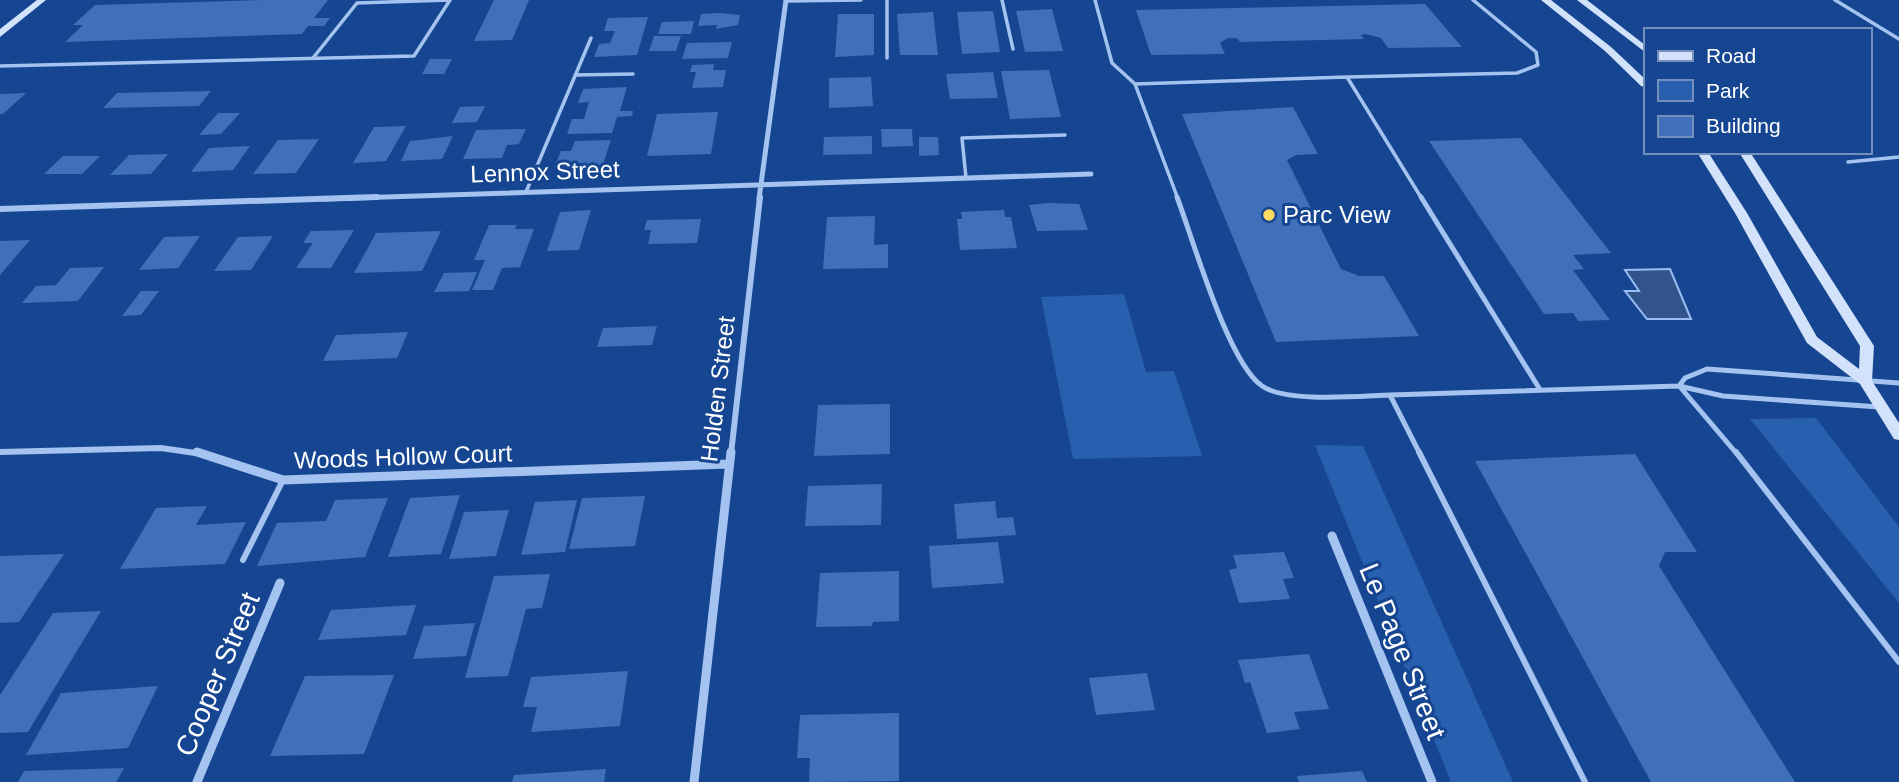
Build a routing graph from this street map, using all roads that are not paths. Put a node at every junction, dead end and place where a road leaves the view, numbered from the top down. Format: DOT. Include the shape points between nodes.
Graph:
graph roads {
  1 [pos="42,0"];
  2 [pos="861,0"];
  3 [pos="887,0"];
  4 [pos="1002,0"];
  5 [pos="1096,0"];
  6 [pos="1473,0"];
  7 [pos="1545,0"];
  8 [pos="1581,0"];
  9 [pos="1835,0"];
  10 [pos="786,1"];
  11 [pos="0,34"];
  12 [pos="591,38"];
  13 [pos="1899,39"];
  14 [pos="1644,48"];
  15 [pos="1013,49"];
  16 [pos="313,58"];
  17 [pos="887,58"];
  18 [pos="0,66"];
  19 [pos="633,74"];
  20 [pos="575,75"];
  21 [pos="1347,77"];
  22 [pos="1644,83"];
  23 [pos="1135,84"];
  24 [pos="1065,135"];
  25 [pos="1703,154"];
  26 [pos="1745,154"];
  27 [pos="1899,157"];
  28 [pos="1848,162"];
  29 [pos="1091,174"];
  30 [pos="967,178"];
  31 [pos="761,185"];
  32 [pos="526,192"];
  33 [pos="0,209"];
  34 [pos="1865,380"];
  35 [pos="1899,383"];
  36 [pos="1679,386"];
  37 [pos="1539,388"];
  38 [pos="1390,395"];
  39 [pos="1880,408"];
  40 [pos="1899,435"];
  41 [pos="0,452"];
  42 [pos="729,464"];
  43 [pos="283,480"];
  44 [pos="1332,536"];
  45 [pos="243,560"];
  46 [pos="280,583"];
  47 [pos="1899,662"];
  48 [pos="197,782"];
  49 [pos="694,782"];
  50 [pos="1432,782"];
  51 [pos="1585,782"];
  1 -- 11 [label="main road"];
  2 -- 10 [label="lane"];
  3 -- 17 [label="lane"];
  4 -- 15 [label="lane"];
  5 -- 23 [label="lane" via="1112,63"];
  6 -- 21 [label="lane" via="1536,52 1538,65 1517,73"];
  7 -- 22 [label="main road"];
  8 -- 14 [label="main road"];
  9 -- 13 [label="lane"];
  10 -- 31 [label="street, Holden Street"];
  12 -- 20 [label="lane"];
  16 -- 16 [label="lane" via="414,56 450,0 357,3"];
  16 -- 18 [label="lane"];
  19 -- 20 [label="lane"];
  20 -- 32 [label="lane"];
  21 -- 23 [label="lane"];
  21 -- 37 [label="lane"];
  23 -- 38 [label="lane" via="1238,359 1263,387 1304,397"];
  24 -- 30 [label="lane" via="962,138"];
  25 -- 34 [label="main road" via="1812,340"];
  26 -- 34 [label="main road" via="1867,346"];
  27 -- 28 [label="lane"];
  29 -- 30 [label="street, Lennox Street"];
  30 -- 31 [label="street, Lennox Street"];
  31 -- 32 [label="street, Lennox Street"];
  31 -- 42 [label="street, Holden Street"];
  32 -- 33 [label="street, Lennox Street"];
  34 -- 35 [label="lane"];
  34 -- 36 [label="lane" via="1707,369"];
  34 -- 39 [label="main road"];
  36 -- 37 [label="lane"];
  36 -- 39 [label="lane" via="1723,396"];
  36 -- 47 [label="lane"];
  37 -- 38 [label="lane"];
  38 -- 51 [label="lane"];
  39 -- 40 [label="main road"];
  41 -- 43 [label="street, Woods Hollow Court" via="161,448 197,452"];
  42 -- 43 [label="street, Woods Hollow Court"];
  42 -- 49 [label="street, Holden Street"];
  43 -- 45 [label="lane"];
  44 -- 50 [label="street, Le Page Street"];
  46 -- 48 [label="street, Cooper Street"];
}
